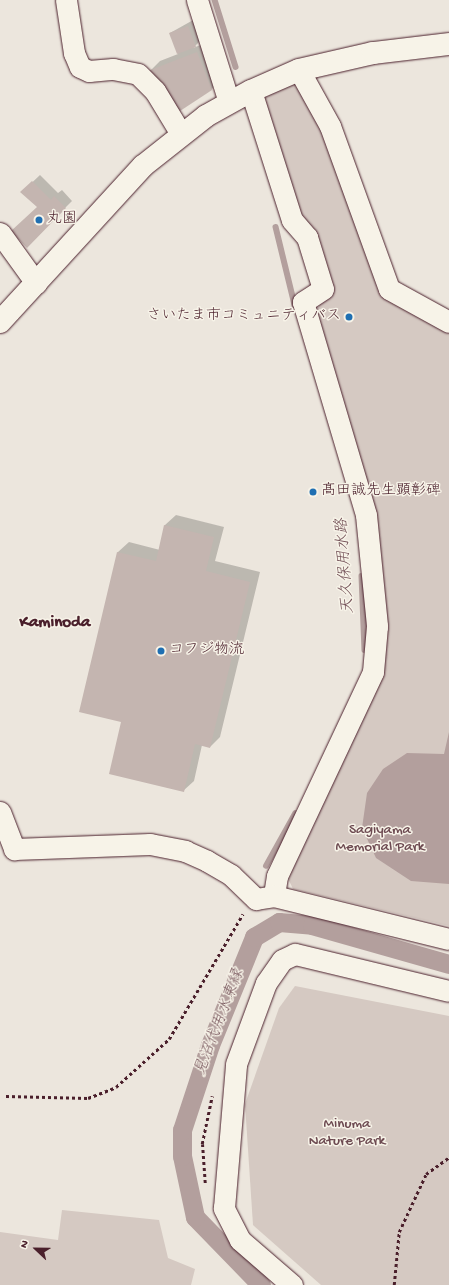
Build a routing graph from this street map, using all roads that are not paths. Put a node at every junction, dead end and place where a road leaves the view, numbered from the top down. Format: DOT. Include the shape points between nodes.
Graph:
graph roads {
  1 [pos="66,0"];
  2 [pos="197,0"];
  3 [pos="449,44"];
  4 [pos="299,70"];
  5 [pos="250,91"];
  6 [pos="229,102"];
  7 [pos="181,134"];
  8 [pos="0,233"];
  9 [pos="36,283"];
  10 [pos="0,322"];
  11 [pos="449,322"];
  12 [pos="0,812"];
  13 [pos="265,898"];
  14 [pos="449,939"];
  15 [pos="449,991"];
  16 [pos="292,1285"];
  1 -- 7 [label="street" via="74,53 80,67 89,71 113,69 138,74 155,91"];
  2 -- 6 [label="street"];
  3 -- 4 [label="main road" via="373,54"];
  4 -- 5 [label="main road"];
  4 -- 11 [label="street" via="330,126 389,289"];
  5 -- 6 [label="main road"];
  5 -- 13 [label="street" via="292,220 307,237 323,289 303,302 366,515 377,626 373,672"];
  6 -- 7 [label="main road"];
  7 -- 9 [label="main road" via="121,189"];
  8 -- 9 [label="street"];
  9 -- 10 [label="main road"];
  12 -- 13 [label="street" via="14,849 150,844 185,851"];
  13 -- 14 [label="street"];
  15 -- 16 [label="street" via="295,954 282,960 266,983 236,1064 224,1208 240,1240"];
}
